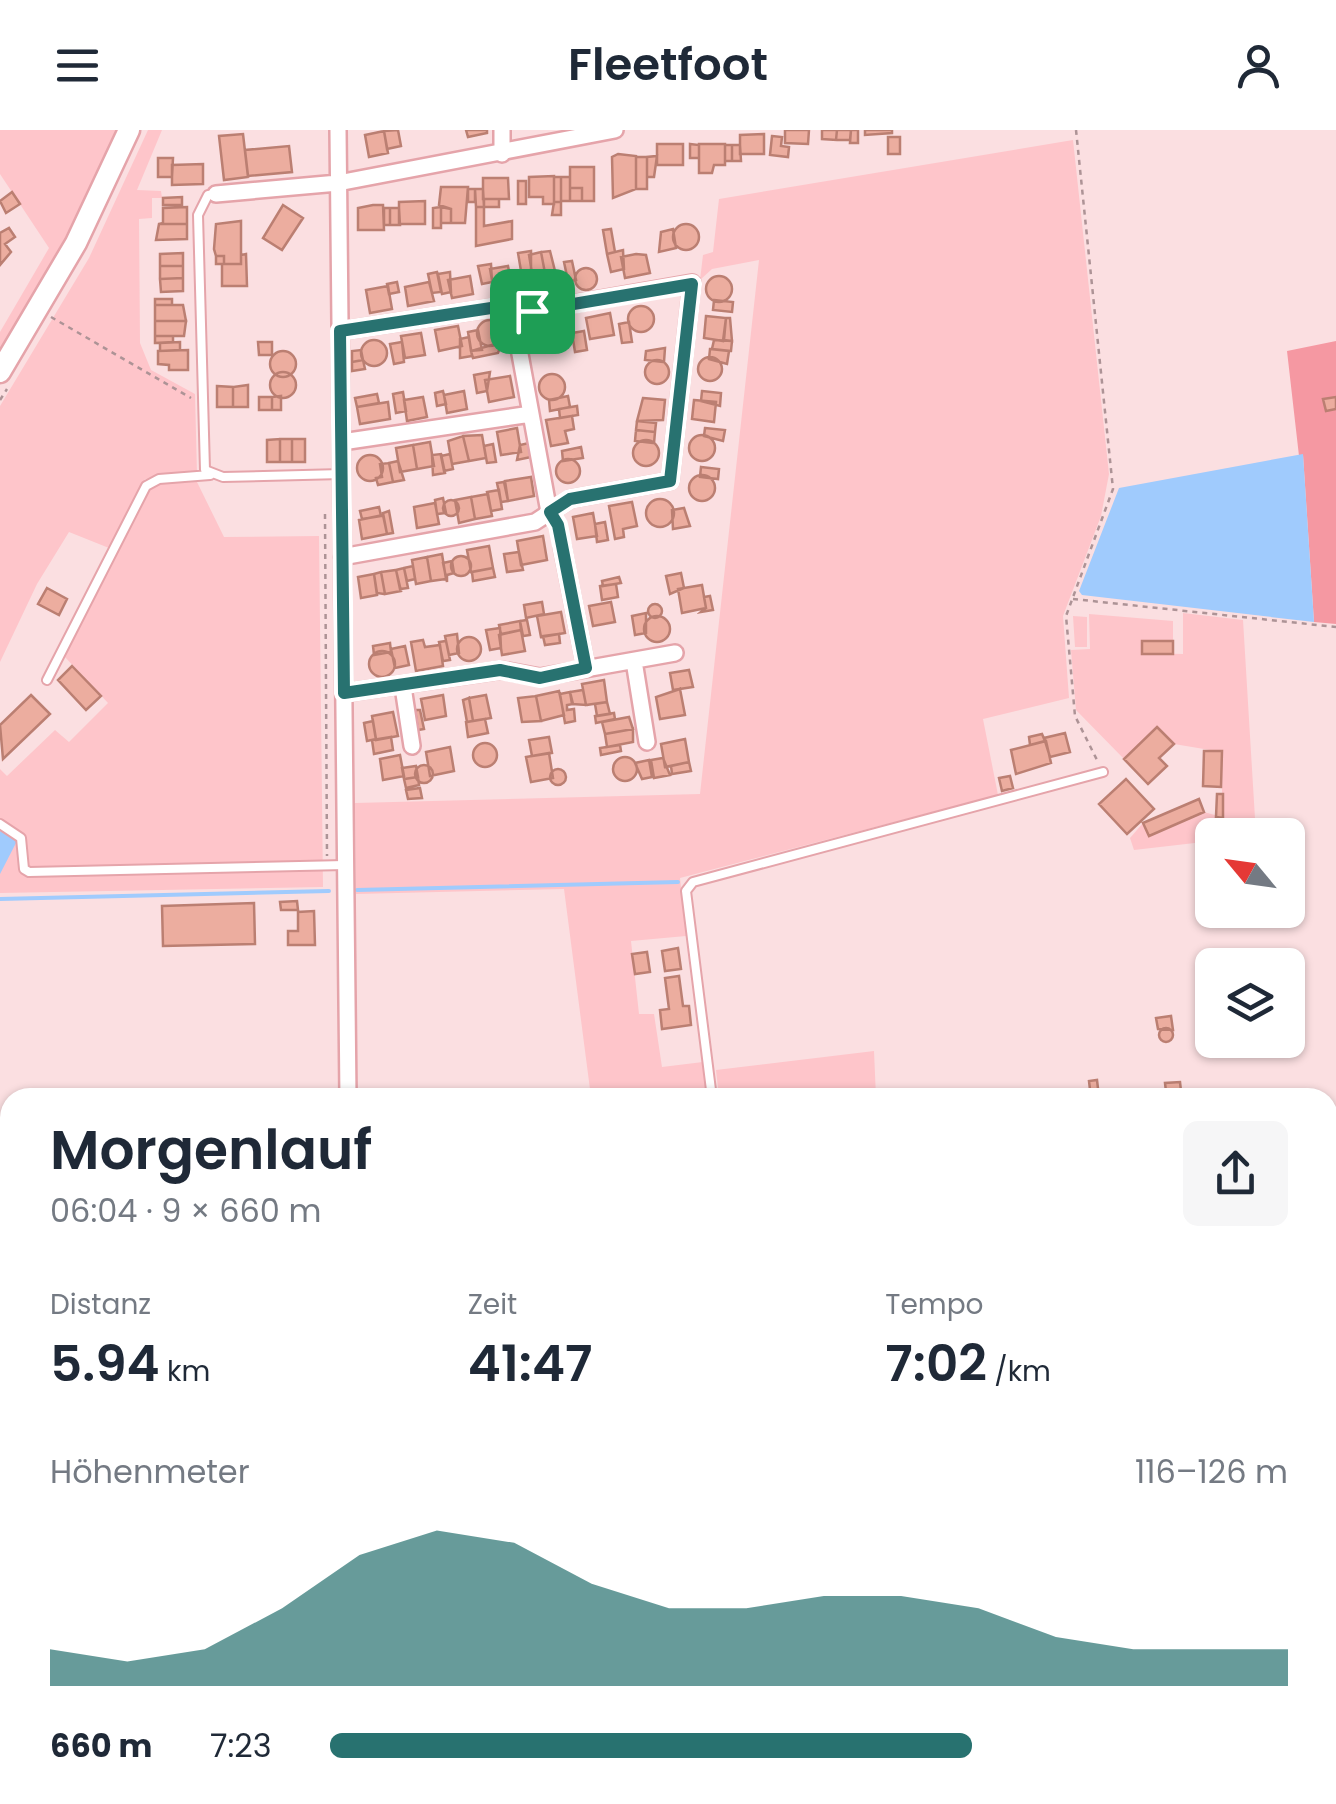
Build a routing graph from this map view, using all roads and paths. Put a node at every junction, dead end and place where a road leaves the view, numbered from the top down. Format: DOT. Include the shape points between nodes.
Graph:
graph roads {
  1 [pos="129,130"];
  2 [pos="338,130"];
  3 [pos="502,130"];
  4 [pos="614,130"];
  5 [pos="1076,130"];
  6 [pos="502,154"];
  7 [pos="338,184"];
  8 [pos="216,194"];
  9 [pos="511,305"];
  10 [pos="51,317"];
  11 [pos="340,331"];
  12 [pos="0,372"];
  13 [pos="201,404"];
  14 [pos="531,414"];
  15 [pos="342,442"];
  16 [pos="210,474"];
  17 [pos="343,474"];
  18 [pos="550,512"];
  19 [pos="562,546"];
  20 [pos="342,557"];
  21 [pos="1072,599"];
  22 [pos="1336,627"];
  23 [pos="674,653"];
  24 [pos="634,661"];
  25 [pos="586,668"];
  26 [pos="48,680"];
  27 [pos="403,687"];
  28 [pos="344,693"];
  29 [pos="647,742"];
  30 [pos="412,746"];
  31 [pos="1103,772"];
  32 [pos="0,824"];
  33 [pos="345,865"];
  34 [pos="348,1088"];
  35 [pos="711,1088"];
  1 -- 12 [label="street" via="76,243"];
  2 -- 7 [label="street"];
  3 -- 6 [label="street"];
  4 -- 6 [label="street"];
  5 -- 21 [label="path" via="1113,489"];
  6 -- 7 [label="street"];
  7 -- 8 [label="street"];
  7 -- 11 [label="street"];
  8 -- 13 [label="lane" via="198,216"];
  9 -- 11 [label="street"];
  9 -- 14 [label="street"];
  9 -- 18 [label="street" via="532,311 692,284 670,481 570,499"];
  10 -- 13 [label="path"];
  11 -- 15 [label="street"];
  13 -- 16 [label="lane" via="202,465"];
  14 -- 15 [label="street"];
  14 -- 18 [label="street"];
  15 -- 17 [label="street"];
  16 -- 17 [label="lane"];
  16 -- 26 [label="lane" via="146,486"];
  17 -- 20 [label="street"];
  18 -- 20 [label="street" via="534,522"];
  19 -- 25 [label="street"];
  20 -- 28 [label="street"];
  21 -- 22 [label="path"];
  21 -- 31 [label="path" via="1066,616 1074,716"];
  23 -- 24 [label="street"];
  24 -- 25 [label="street"];
  24 -- 29 [label="street"];
  25 -- 27 [label="street" via="540,678 500,670"];
  27 -- 28 [label="street"];
  27 -- 30 [label="street"];
  28 -- 33 [label="street"];
  31 -- 35 [label="lane" via="694,882 686,891"];
  32 -- 33 [label="lane" via="21,838 29,872"];
  33 -- 34 [label="street"];
}
